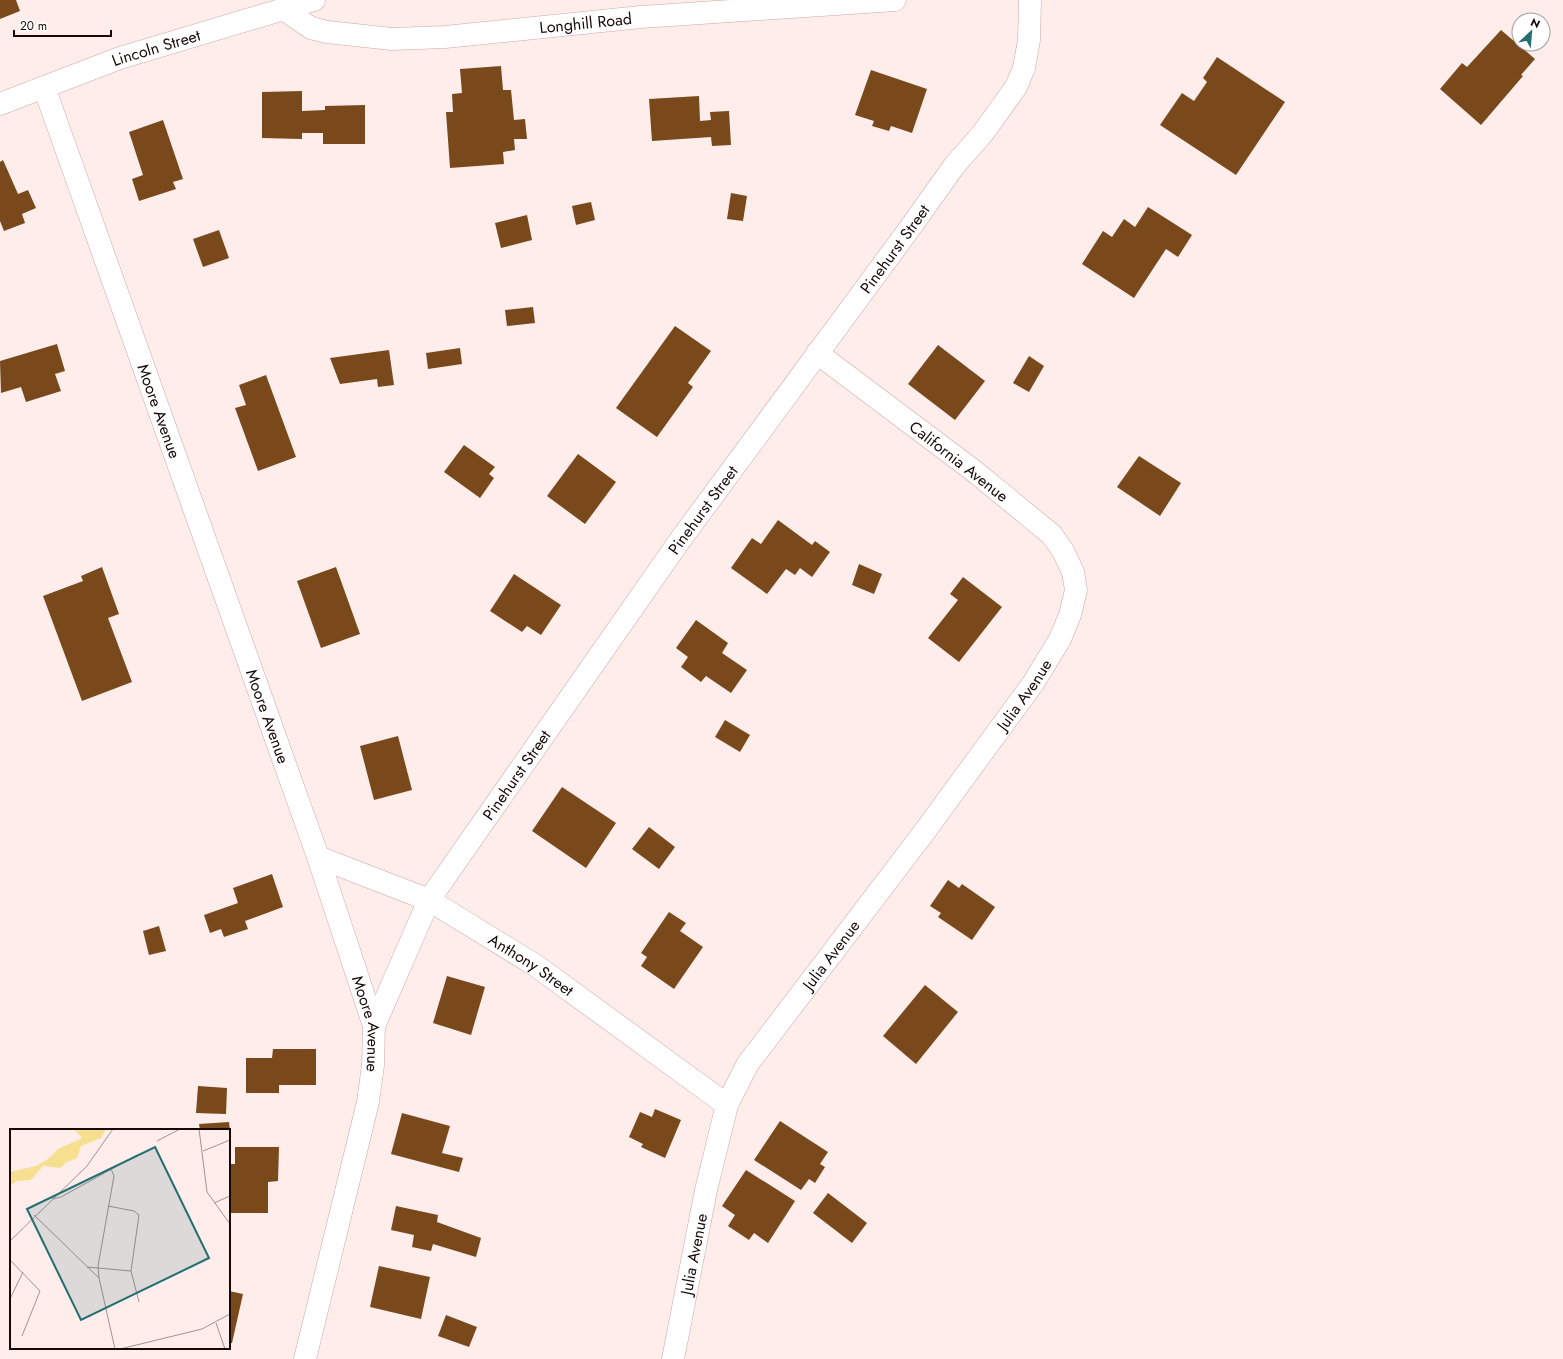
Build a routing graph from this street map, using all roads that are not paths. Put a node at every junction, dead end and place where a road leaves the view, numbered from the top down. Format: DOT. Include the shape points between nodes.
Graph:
graph roads {
  1 [pos="314,0"];
  2 [pos="895,0"];
  3 [pos="1032,0"];
  4 [pos="283,9"];
  5 [pos="44,87"];
  6 [pos="0,104"];
  7 [pos="817,353"];
  8 [pos="1076,590"];
  9 [pos="318,857"];
  10 [pos="429,900"];
  11 [pos="374,1026"];
  12 [pos="727,1106"];
  13 [pos="305,1359"];
  14 [pos="673,1359"];
  1 -- 4 [label="street, Lincoln Street"];
  2 -- 4 [label="street, Longhill Road" via="641,18 445,37 392,39 311,28"];
  3 -- 7 [label="street, Pinehurst Street" via="1024,68 1016,87 983,133 954,166"];
  4 -- 5 [label="street, Lincoln Street" via="120,58"];
  5 -- 6 [label="street, Lincoln Street"];
  5 -- 9 [label="street, Moore Avenue"];
  7 -- 8 [label="street, California Avenue" via="974,471 1052,535 1070,565"];
  7 -- 10 [label="street, Pinehurst Street" via="678,543"];
  8 -- 12 [label="street, Julia Avenue" via="1070,615 1060,639 1034,682 925,831 747,1065"];
  9 -- 10 [label="street, Anthony Street"];
  9 -- 11 [label="street, Moore Avenue"];
  10 -- 11 [label="street, Pinehurst Street"];
  10 -- 12 [label="street, Anthony Street" via="535,965"];
  11 -- 13 [label="street, Moore Avenue" via="373,1065 368,1102"];
  12 -- 14 [label="street, Julia Avenue" via="706,1190"];
}
